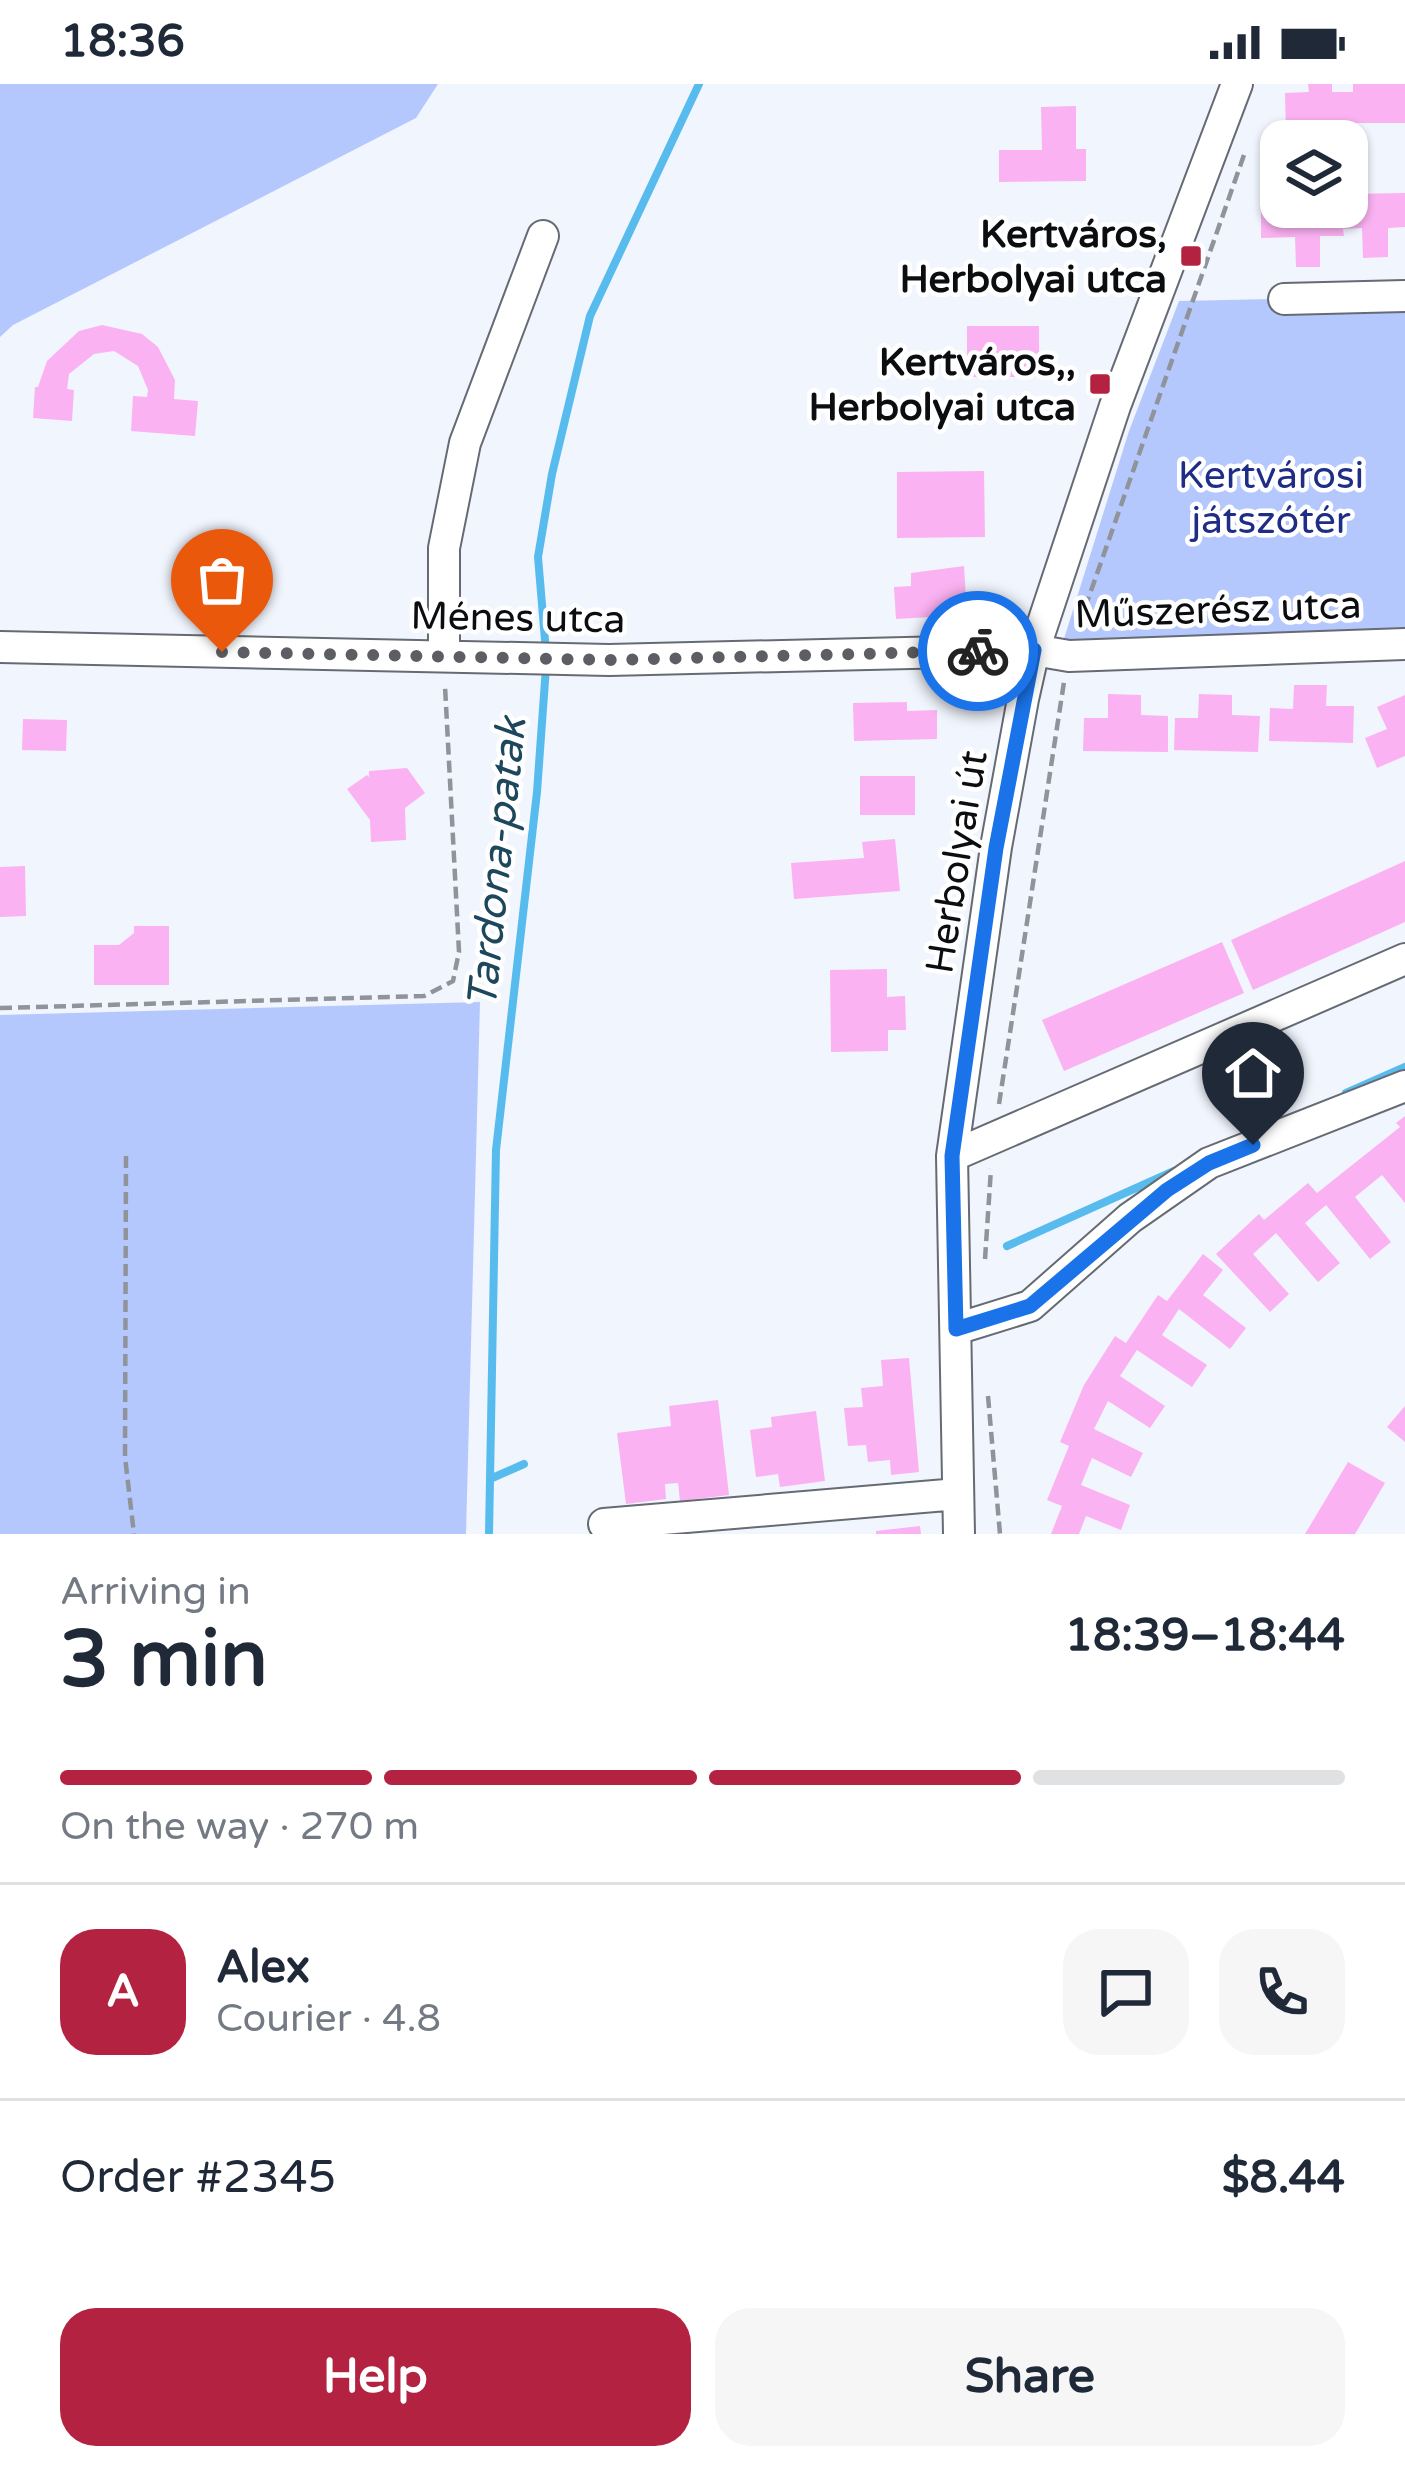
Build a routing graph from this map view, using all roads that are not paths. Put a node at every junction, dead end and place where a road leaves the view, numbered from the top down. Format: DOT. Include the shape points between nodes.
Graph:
graph roads {
  1 [pos="1237,84"];
  2 [pos="544,236"];
  3 [pos="1405,296"];
  4 [pos="1284,299"];
  5 [pos="1405,644"];
  6 [pos="0,647"];
  7 [pos="1034,650"];
  8 [pos="444,656"];
  9 [pos="1405,959"];
  10 [pos="1405,1086"];
  11 [pos="952,1156"];
  12 [pos="969,1325"];
  13 [pos="958,1494"];
  14 [pos="604,1524"];
  15 [pos="959,1534"];
  1 -- 7 [label="street, Herbolyai út" via="1114,406"];
  2 -- 8 [label="street" via="465,443 444,548"];
  3 -- 4 [label="street"];
  5 -- 7 [label="street, Műszerész utca" via="1069,656"];
  6 -- 8 [label="street, Ménes utca"];
  7 -- 8 [label="street, Ménes utca"];
  7 -- 11 [label="street, Herbolyai út"];
  9 -- 11 [label="street"];
  10 -- 12 [label="street" via="1209,1163 1148,1204 1030,1306"];
  11 -- 12 [label="street, Herbolyai út"];
  12 -- 13 [label="street, Herbolyai út"];
  13 -- 14 [label="street"];
  13 -- 15 [label="street, Herbolyai út"];
}
